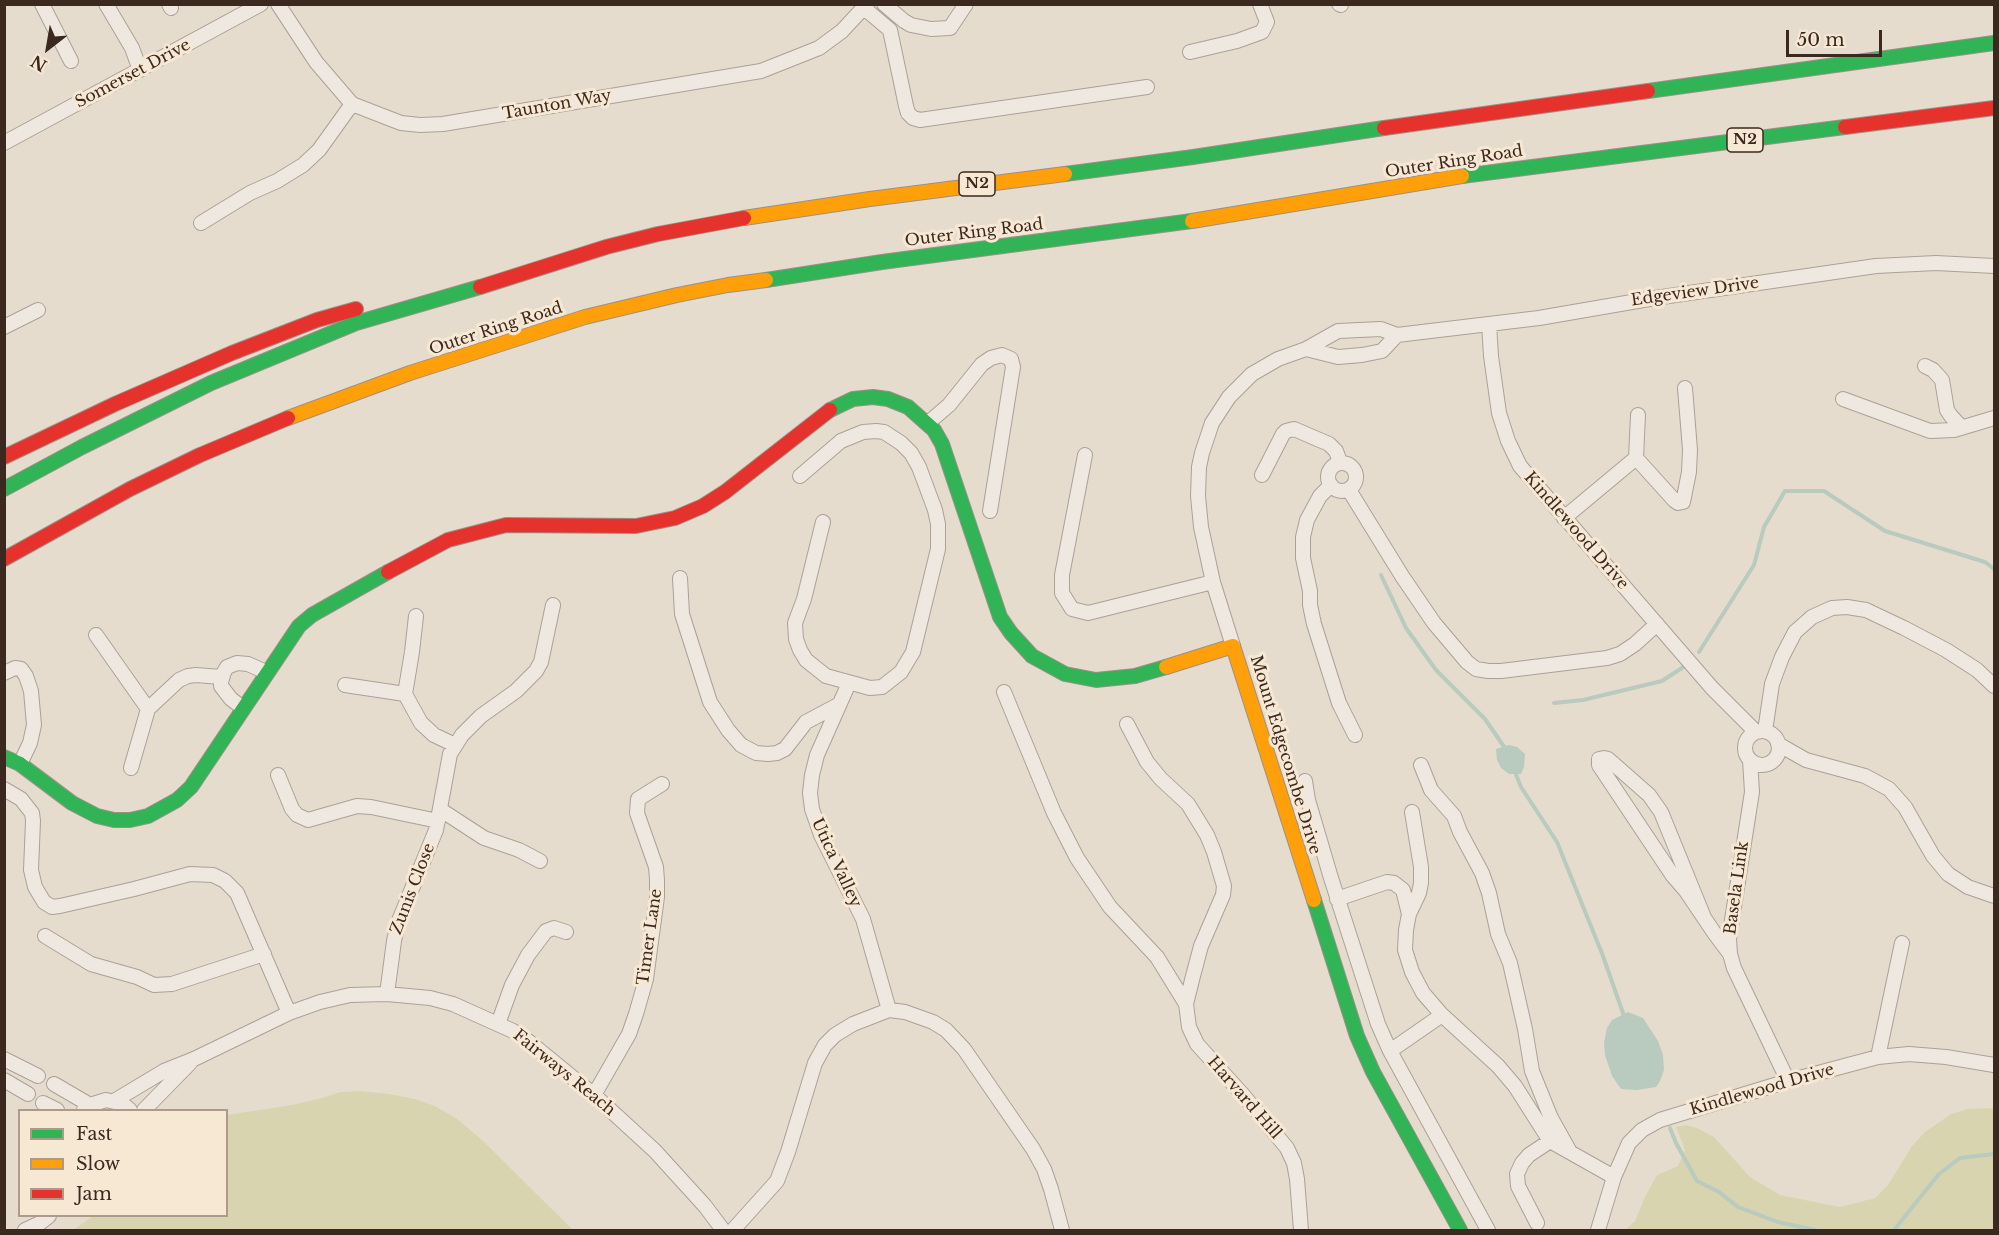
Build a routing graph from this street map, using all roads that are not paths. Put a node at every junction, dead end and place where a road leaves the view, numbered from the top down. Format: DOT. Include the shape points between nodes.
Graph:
graph roads {
  1 [pos="42,4"];
  2 [pos="106,4"];
  3 [pos="261,4"];
  4 [pos="278,4"];
  5 [pos="884,4"];
  6 [pos="966,4"];
  7 [pos="1260,4"];
  8 [pos="866,6"];
  9 [pos="1995,43"];
  10 [pos="1190,52"];
  11 [pos="71,61"];
  12 [pos="140,70"];
  13 [pos="1147,87"];
  14 [pos="352,104"];
  15 [pos="1995,108"];
  16 [pos="4,142"];
  17 [pos="201,223"];
  18 [pos="1995,266"];
  19 [pos="455,295"];
  20 [pos="38,310"];
  21 [pos="1489,324"];
  22 [pos="4,327"];
  23 [pos="1397,335"];
  24 [pos="1306,349"];
  25 [pos="1925,366"];
  26 [pos="1685,388"];
  27 [pos="1843,399"];
  28 [pos="1638,416"];
  29 [pos="1995,418"];
  30 [pos="928,423"];
  31 [pos="1961,427"];
  32 [pos="1085,455"];
  33 [pos="4,457"];
  34 [pos="1636,458"];
  35 [pos="1341,462"];
  36 [pos="1262,475"];
  37 [pos="801,476"];
  38 [pos="1331,485"];
  39 [pos="4,489"];
  40 [pos="1349,490"];
  41 [pos="990,511"];
  42 [pos="1564,518"];
  43 [pos="823,522"];
  44 [pos="4,560"];
  45 [pos="680,578"];
  46 [pos="1213,582"];
  47 [pos="553,605"];
  48 [pos="416,616"];
  49 [pos="1657,624"];
  50 [pos="96,635"];
  51 [pos="1233,646"];
  52 [pos="266,672"];
  53 [pos="4,674"];
  54 [pos="221,677"];
  55 [pos="849,683"];
  56 [pos="345,685"];
  57 [pos="1995,686"];
  58 [pos="1004,692"];
  59 [pos="405,694"];
  60 [pos="838,705"];
  61 [pos="1729,706"];
  62 [pos="243,708"];
  63 [pos="148,709"];
  64 [pos="1127,724"];
  65 [pos="1760,732"];
  66 [pos="1355,735"];
  67 [pos="1778,744"];
  68 [pos="455,745"];
  69 [pos="1748,753"];
  70 [pos="4,757"];
  71 [pos="1806,760"];
  72 [pos="1770,762"];
  73 [pos="20,764"];
  74 [pos="1422,765"];
  75 [pos="131,768"];
  76 [pos="278,775"];
  77 [pos="1305,781"];
  78 [pos="662,784"];
  79 [pos="4,789"];
  80 [pos="1752,792"];
  81 [pos="1412,812"];
  82 [pos="439,816"];
  83 [pos="540,861"];
  84 [pos="1995,896"];
  85 [pos="1337,899"];
  86 [pos="1408,914"];
  87 [pos="1703,915"];
  88 [pos="566,932"];
  89 [pos="45,936"];
  90 [pos="1902,943"];
  91 [pos="264,954"];
  92 [pos="1730,954"];
  93 [pos="387,994"];
  94 [pos="1186,1004"];
  95 [pos="889,1010"];
  96 [pos="289,1013"];
  97 [pos="1442,1015"];
  98 [pos="498,1024"];
  99 [pos="1390,1051"];
  100 [pos="1878,1057"];
  101 [pos="4,1059"];
  102 [pos="194,1059"];
  103 [pos="1995,1065"];
  104 [pos="38,1076"];
  105 [pos="4,1080"];
  106 [pos="1788,1081"];
  107 [pos="54,1084"];
  108 [pos="28,1094"];
  109 [pos="594,1095"];
  110 [pos="114,1101"];
  111 [pos="44,1103"];
  112 [pos="87,1108"];
  113 [pos="55,1109"];
  114 [pos="129,1109"];
  115 [pos="145,1109"];
  116 [pos="1550,1141"];
  117 [pos="1571,1154"];
  118 [pos="1614,1177"];
  119 [pos="47,1217"];
  120 [pos="1537,1223"];
  121 [pos="25,1230"];
  122 [pos="723,1230"];
  123 [pos="734,1230"];
  124 [pos="1062,1230"];
  125 [pos="1301,1230"];
  126 [pos="1460,1230"];
  127 [pos="1488,1230"];
  128 [pos="1598,1230"];
  1 -- 11 [label="street"];
  2 -- 12 [label="street"];
  3 -- 12 [label="street, Somerset Drive"];
  4 -- 14 [label="street, Taunton Way" via="316,62"];
  5 -- 6 [label="street" via="903,21 931,29 952,27"];
  7 -- 10 [label="street" via="1267,22 1262,32"];
  8 -- 13 [label="street" via="890,30 906,106 913,118"];
  8 -- 14 [label="street, Taunton Way" via="819,48 761,71 443,124 401,123"];
  9 -- 19 [label="main road, N2" via="746,218 606,247"];
  12 -- 16 [label="street, Somerset Drive"];
  14 -- 17 [label="street" via="319,150 303,165"];
  15 -- 44 [label="main road, Outer Ring Road / N2" via="1495,171 1204,219 882,262 677,295 585,318 421,369 269,425 130,489"];
  18 -- 21 [label="street, Edgeview Drive" via="1876,266"];
  19 -- 33 [label="main road" via="375,303 317,320 115,404"];
  19 -- 39 [label="main road, N2" via="356,323 211,382"];
  20 -- 22 [label="street"];
  21 -- 23 [label="street, Edgeview Drive"];
  21 -- 42 [label="street, Kindlewood Drive" via="1499,413 1508,441 1520,466"];
  23 -- 24 [label="street, Edgeview Drive" via="1381,329 1338,331"];
  23 -- 24 [label="street" via="1382,351 1362,355 1338,357"];
  24 -- 46 [label="street, Edgeview Drive" via="1266,365 1240,385 1220,411 1206,439 1198,496"];
  25 -- 31 [label="street" via="1942,380 1947,410"];
  26 -- 34 [label="street" via="1690,450 1683,502 1674,500"];
  27 -- 31 [label="street" via="1930,431"];
  28 -- 34 [label="street"];
  29 -- 31 [label="street"];
  30 -- 41 [label="street" via="949,405 982,364 1002,355 1011,358 1013,367"];
  30 -- 51 [label="main road, Mount Edgecombe Drive" via="942,444 1000,617 1032,656 1065,674 1107,680 1135,676"];
  30 -- 52 [label="main road, Mount Edgecombe Drive" via="908,407 888,399 853,399 834,407 725,492 675,518 636,526 507,525 448,540 312,615 299,626"];
  32 -- 46 [label="street" via="1062,575 1062,593 1072,609 1088,613"];
  34 -- 42 [label="street"];
  35 -- 36 [label="street" via="1329,444 1294,429 1286,430"];
  35 -- 38 [label="street" via="1329,471"];
  35 -- 40 [label="street" via="1356,472 1356,482"];
  37 -- 55 [label="street" via="840,441 863,432 884,432 911,453 935,510 938,549 909,660 882,687"];
  38 -- 40 [label="street" via="1337,490"];
  38 -- 66 [label="street" via="1307,520 1303,558 1314,624 1339,703"];
  40 -- 49 [label="street" via="1434,623 1476,669 1501,671 1606,658 1635,644"];
  42 -- 49 [label="street, Kindlewood Drive"];
  43 -- 55 [label="street" via="795,623 796,639 806,660 826,676"];
  45 -- 60 [label="street" via="682,614 710,702 741,744 756,753 777,753 806,722"];
  46 -- 51 [label="street, Edgeview Drive"];
  47 -- 68 [label="street, Zunis Close" via="536,671 481,716"];
  48 -- 59 [label="street"];
  49 -- 61 [label="street, Kindlewood Drive"];
  50 -- 63 [label="street"];
  51 -- 126 [label="main road, Mount Edgecombe Drive" via="1356,1036"];
  52 -- 54 [label="street" via="237,663"];
  52 -- 62 [label="main road, Mount Edgecombe Drive"];
  53 -- 73 [label="street" via="21,669 31,691 34,725"];
  54 -- 62 [label="street" via="224,691"];
  54 -- 63 [label="street" via="188,676"];
  55 -- 60 [label="street, Utica Valley"];
  56 -- 59 [label="street"];
  57 -- 65 [label="street" via="1977,670 1904,627 1866,610 1832,608 1812,617 1795,632 1772,684"];
  58 -- 94 [label="street" via="1077,858 1110,906 1157,957"];
  59 -- 68 [label="street" via="421,723 434,735"];
  60 -- 95 [label="street, Utica Valley" via="812,775 812,809 863,919"];
  61 -- 65 [label="street, Kindlewood Drive"];
  61 -- 69 [label="street, Kindlewood Drive"];
  62 -- 73 [label="main road, Mount Edgecombe Drive" via="191,787 148,816 114,820 96,816"];
  63 -- 75 [label="street"];
  64 -- 94 [label="street" via="1147,762 1188,804 1208,835 1224,886 1222,900 1201,946"];
  65 -- 67 [label="street" via="1773,736"];
  65 -- 69 [label="street" via="1748,738"];
  67 -- 71 [label="street"];
  67 -- 72 [label="street" via="1778,753"];
  68 -- 82 [label="street, Zunis Close"];
  69 -- 72 [label="street" via="1759,764"];
  69 -- 80 [label="street, Basela Link"];
  70 -- 73 [label="main road, Mount Edgecombe Drive"];
  71 -- 72 [label="street"];
  71 -- 84 [label="street" via="1865,776 1888,789 1905,807 1948,874 1968,887"];
  72 -- 80 [label="street, Basela Link"];
  74 -- 117 [label="street" via="1431,790 1454,816 1482,873 1510,963 1532,1071"];
  76 -- 82 [label="street, Zunis Close" via="292,810 308,820 357,806"];
  77 -- 85 [label="street"];
  78 -- 109 [label="street, Timer Lane" via="638,799 637,813 657,880 646,979 628,1034"];
  79 -- 91 [label="street" via="21,799 32,813 31,870 39,896 49,906 134,890 190,874 213,875 237,893"];
  80 -- 92 [label="street, Basela Link" via="1729,939"];
  81 -- 86 [label="street" via="1421,883"];
  82 -- 83 [label="street"];
  82 -- 93 [label="street, Zunis Close" via="394,940"];
  85 -- 86 [label="street" via="1394,883 1403,890"];
  85 -- 99 [label="street"];
  86 -- 97 [label="street" via="1406,950 1412,972"];
  87 -- 87 [label="street" via="1662,812 1649,795 1608,759 1599,759 1599,765"];
  87 -- 92 [label="street"];
  88 -- 98 [label="street" via="554,928 546,931 528,955"];
  89 -- 91 [label="street" via="92,963 154,985 172,984"];
  90 -- 100 [label="street"];
  91 -- 96 [label="street"];
  92 -- 106 [label="street, Basela Link"];
  93 -- 96 [label="street, Fairways Reach" via="350,995"];
  93 -- 98 [label="street, Fairways Reach" via="453,1004"];
  94 -- 125 [label="street, Harvard Hill" via="1197,1044 1287,1148 1297,1179"];
  95 -- 123 [label="street" via="853,1024 825,1045 815,1063 777,1181"];
  95 -- 124 [label="street" via="933,1022 964,1049 1033,1149 1051,1189"];
  96 -- 102 [label="street, Fairways Reach"];
  97 -- 99 [label="street"];
  97 -- 116 [label="street" via="1504,1073"];
  98 -- 109 [label="street, Fairways Reach" via="528,1041"];
  99 -- 127 [label="street"];
  100 -- 103 [label="street, Kindlewood Drive" via="1909,1054"];
  100 -- 106 [label="street, Kindlewood Drive"];
  101 -- 104 [label="street"];
  102 -- 110 [label="street, Fairways Reach" via="164,1071"];
  102 -- 115 [label="street, Fairways Reach"];
  105 -- 108 [label="street"];
  106 -- 118 [label="street, Kindlewood Drive" via="1660,1120 1629,1143"];
  107 -- 112 [label="street, Fairways Reach"];
  109 -- 122 [label="street, Fairways Reach" via="656,1151"];
  110 -- 112 [label="street, Fairways Reach" via="98,1101"];
  110 -- 114 [label="street"];
  111 -- 113 [label="street"];
  116 -- 117 [label="street"];
  116 -- 120 [label="street" via="1528,1155 1517,1174 1518,1186"];
  117 -- 118 [label="street"];
  118 -- 128 [label="street, Kindlewood Drive"];
  119 -- 121 [label="street"];
}
